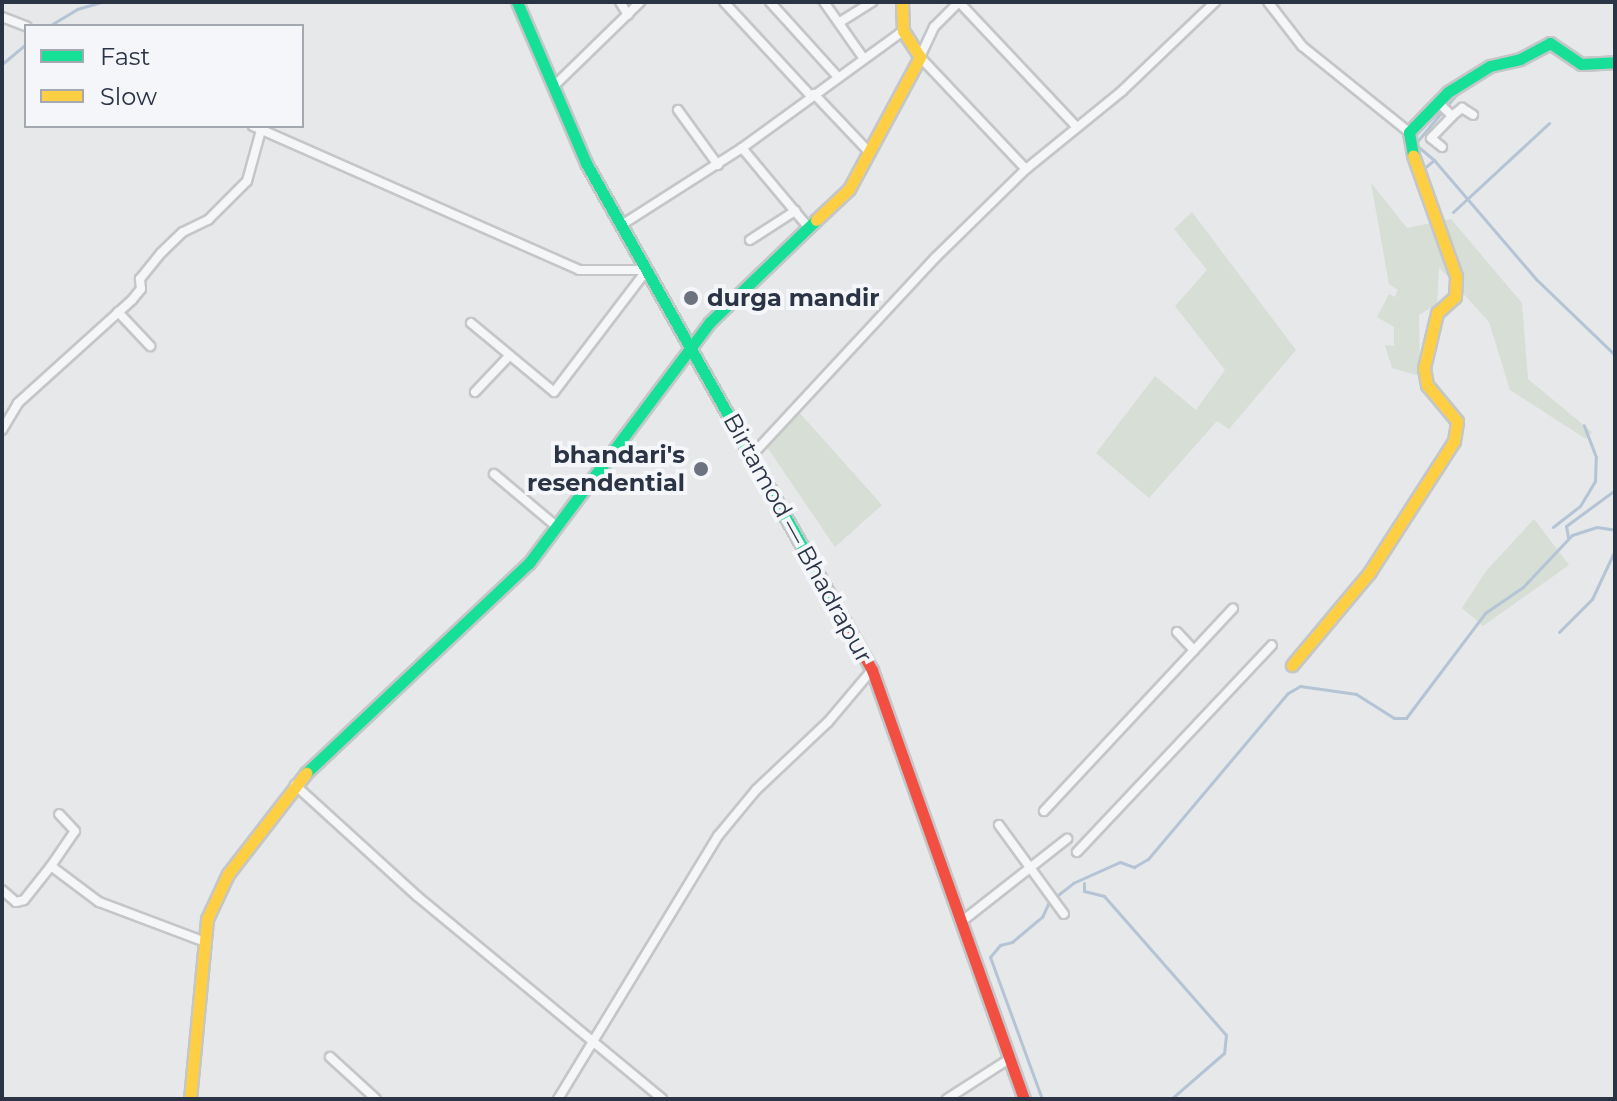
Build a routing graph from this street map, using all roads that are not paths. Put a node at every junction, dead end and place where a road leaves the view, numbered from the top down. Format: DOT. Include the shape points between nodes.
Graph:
graph roads {
  1 [pos="517,2"];
  2 [pos="620,2"];
  3 [pos="640,2"];
  4 [pos="724,2"];
  5 [pos="770,2"];
  6 [pos="824,2"];
  7 [pos="872,2"];
  8 [pos="902,2"];
  9 [pos="959,2"];
  10 [pos="1215,2"];
  11 [pos="1268,2"];
  12 [pos="628,15"];
  13 [pos="2,17"];
  14 [pos="840,22"];
  15 [pos="24,25"];
  16 [pos="903,31"];
  17 [pos="862,56"];
  18 [pos="920,57"];
  19 [pos="1615,62"];
  20 [pos="837,76"];
  21 [pos="553,87"];
  22 [pos="813,95"];
  23 [pos="1438,102"];
  24 [pos="678,110"];
  25 [pos="1473,115"];
  26 [pos="1452,116"];
  27 [pos="1077,127"];
  28 [pos="257,128"];
  29 [pos="1409,132"];
  30 [pos="1442,147"];
  31 [pos="742,148"];
  32 [pos="870,153"];
  33 [pos="718,165"];
  34 [pos="1026,169"];
  35 [pos="795,211"];
  36 [pos="620,226"];
  37 [pos="808,227"];
  38 [pos="750,240"];
  39 [pos="647,270"];
  40 [pos="118,312"];
  41 [pos="471,323"];
  42 [pos="150,346"];
  43 [pos="690,346"];
  44 [pos="509,356"];
  45 [pos="475,392"];
  46 [pos="2,430"];
  47 [pos="752,455"];
  48 [pos="494,474"];
  49 [pos="556,526"];
  50 [pos="1233,608"];
  51 [pos="1177,632"];
  52 [pos="1272,645"];
  53 [pos="1194,650"];
  54 [pos="1292,665"];
  55 [pos="872,670"];
  56 [pos="295,785"];
  57 [pos="1044,811"];
  58 [pos="59,814"];
  59 [pos="999,825"];
  60 [pos="1067,839"];
  61 [pos="1077,852"];
  62 [pos="51,866"];
  63 [pos="1030,868"];
  64 [pos="2,890"];
  65 [pos="1064,914"];
  66 [pos="961,922"];
  67 [pos="203,941"];
  68 [pos="595,1042"];
  69 [pos="330,1057"];
  70 [pos="1009,1059"];
  71 [pos="190,1099"];
  72 [pos="376,1099"];
  73 [pos="558,1099"];
  74 [pos="662,1099"];
  75 [pos="947,1099"];
  76 [pos="1024,1099"];
  1 -- 21 [label="street, Birtamod — Bhadrapur"];
  2 -- 12 [label="street"];
  3 -- 12 [label="street"];
  4 -- 22 [label="street"];
  5 -- 20 [label="street"];
  6 -- 14 [label="street"];
  7 -- 14 [label="street"];
  8 -- 16 [label="street"];
  9 -- 18 [label="street" via="934,27"];
  9 -- 27 [label="street"];
  10 -- 27 [label="street"];
  11 -- 29 [label="street" via="1311,54"];
  12 -- 21 [label="street"];
  13 -- 15 [label="street"];
  14 -- 17 [label="street"];
  16 -- 17 [label="street"];
  16 -- 18 [label="street"];
  17 -- 20 [label="street"];
  18 -- 32 [label="street"];
  18 -- 34 [label="street"];
  19 -- 23 [label="street" via="1581,64 1550,43 1490,66"];
  20 -- 22 [label="street"];
  21 -- 36 [label="street, Birtamod — Bhadrapur"];
  22 -- 31 [label="street"];
  22 -- 32 [label="street"];
  23 -- 26 [label="street"];
  23 -- 29 [label="street"];
  24 -- 33 [label="street"];
  25 -- 26 [label="street" via="1462,108"];
  26 -- 30 [label="street" via="1431,138"];
  27 -- 34 [label="street"];
  28 -- 39 [label="street" via="579,270"];
  28 -- 40 [label="street" via="247,181 208,220 183,232 161,253 140,279 141,289"];
  29 -- 54 [label="street" via="1407,139 1456,276 1455,297 1437,313 1424,368 1427,385 1457,421 1454,441 1369,573"];
  31 -- 33 [label="street"];
  31 -- 35 [label="street"];
  32 -- 37 [label="street" via="849,189"];
  33 -- 36 [label="street"];
  34 -- 47 [label="street" via="935,258"];
  35 -- 37 [label="street"];
  35 -- 38 [label="street"];
  36 -- 39 [label="street, Birtamod — Bhadrapur"];
  37 -- 43 [label="street"];
  39 -- 43 [label="street, Birtamod — Bhadrapur"];
  39 -- 44 [label="street" via="554,392"];
  40 -- 42 [label="street"];
  40 -- 46 [label="street" via="18,403"];
  41 -- 44 [label="street"];
  43 -- 47 [label="street, Birtamod — Bhadrapur"];
  43 -- 49 [label="street"];
  44 -- 45 [label="street"];
  47 -- 55 [label="street, Birtamod — Bhadrapur"];
  48 -- 49 [label="street"];
  49 -- 56 [label="street" via="529,563"];
  50 -- 53 [label="street"];
  51 -- 53 [label="street"];
  52 -- 61 [label="street"];
  53 -- 57 [label="street"];
  55 -- 66 [label="street, Birtamod — Bhadrapur"];
  55 -- 68 [label="street" via="718,836"];
  56 -- 67 [label="street" via="215,896"];
  56 -- 68 [label="street" via="417,896"];
  58 -- 62 [label="street" via="75,831"];
  59 -- 63 [label="street"];
  60 -- 63 [label="street"];
  62 -- 64 [label="street" via="24,900 16,902"];
  62 -- 67 [label="street" via="99,902"];
  63 -- 65 [label="street"];
  63 -- 66 [label="street"];
  66 -- 70 [label="street, Birtamod — Bhadrapur"];
  67 -- 71 [label="street"];
  68 -- 73 [label="street"];
  68 -- 74 [label="street"];
  69 -- 72 [label="street"];
  70 -- 75 [label="street"];
  70 -- 76 [label="street, Birtamod — Bhadrapur"];
}
